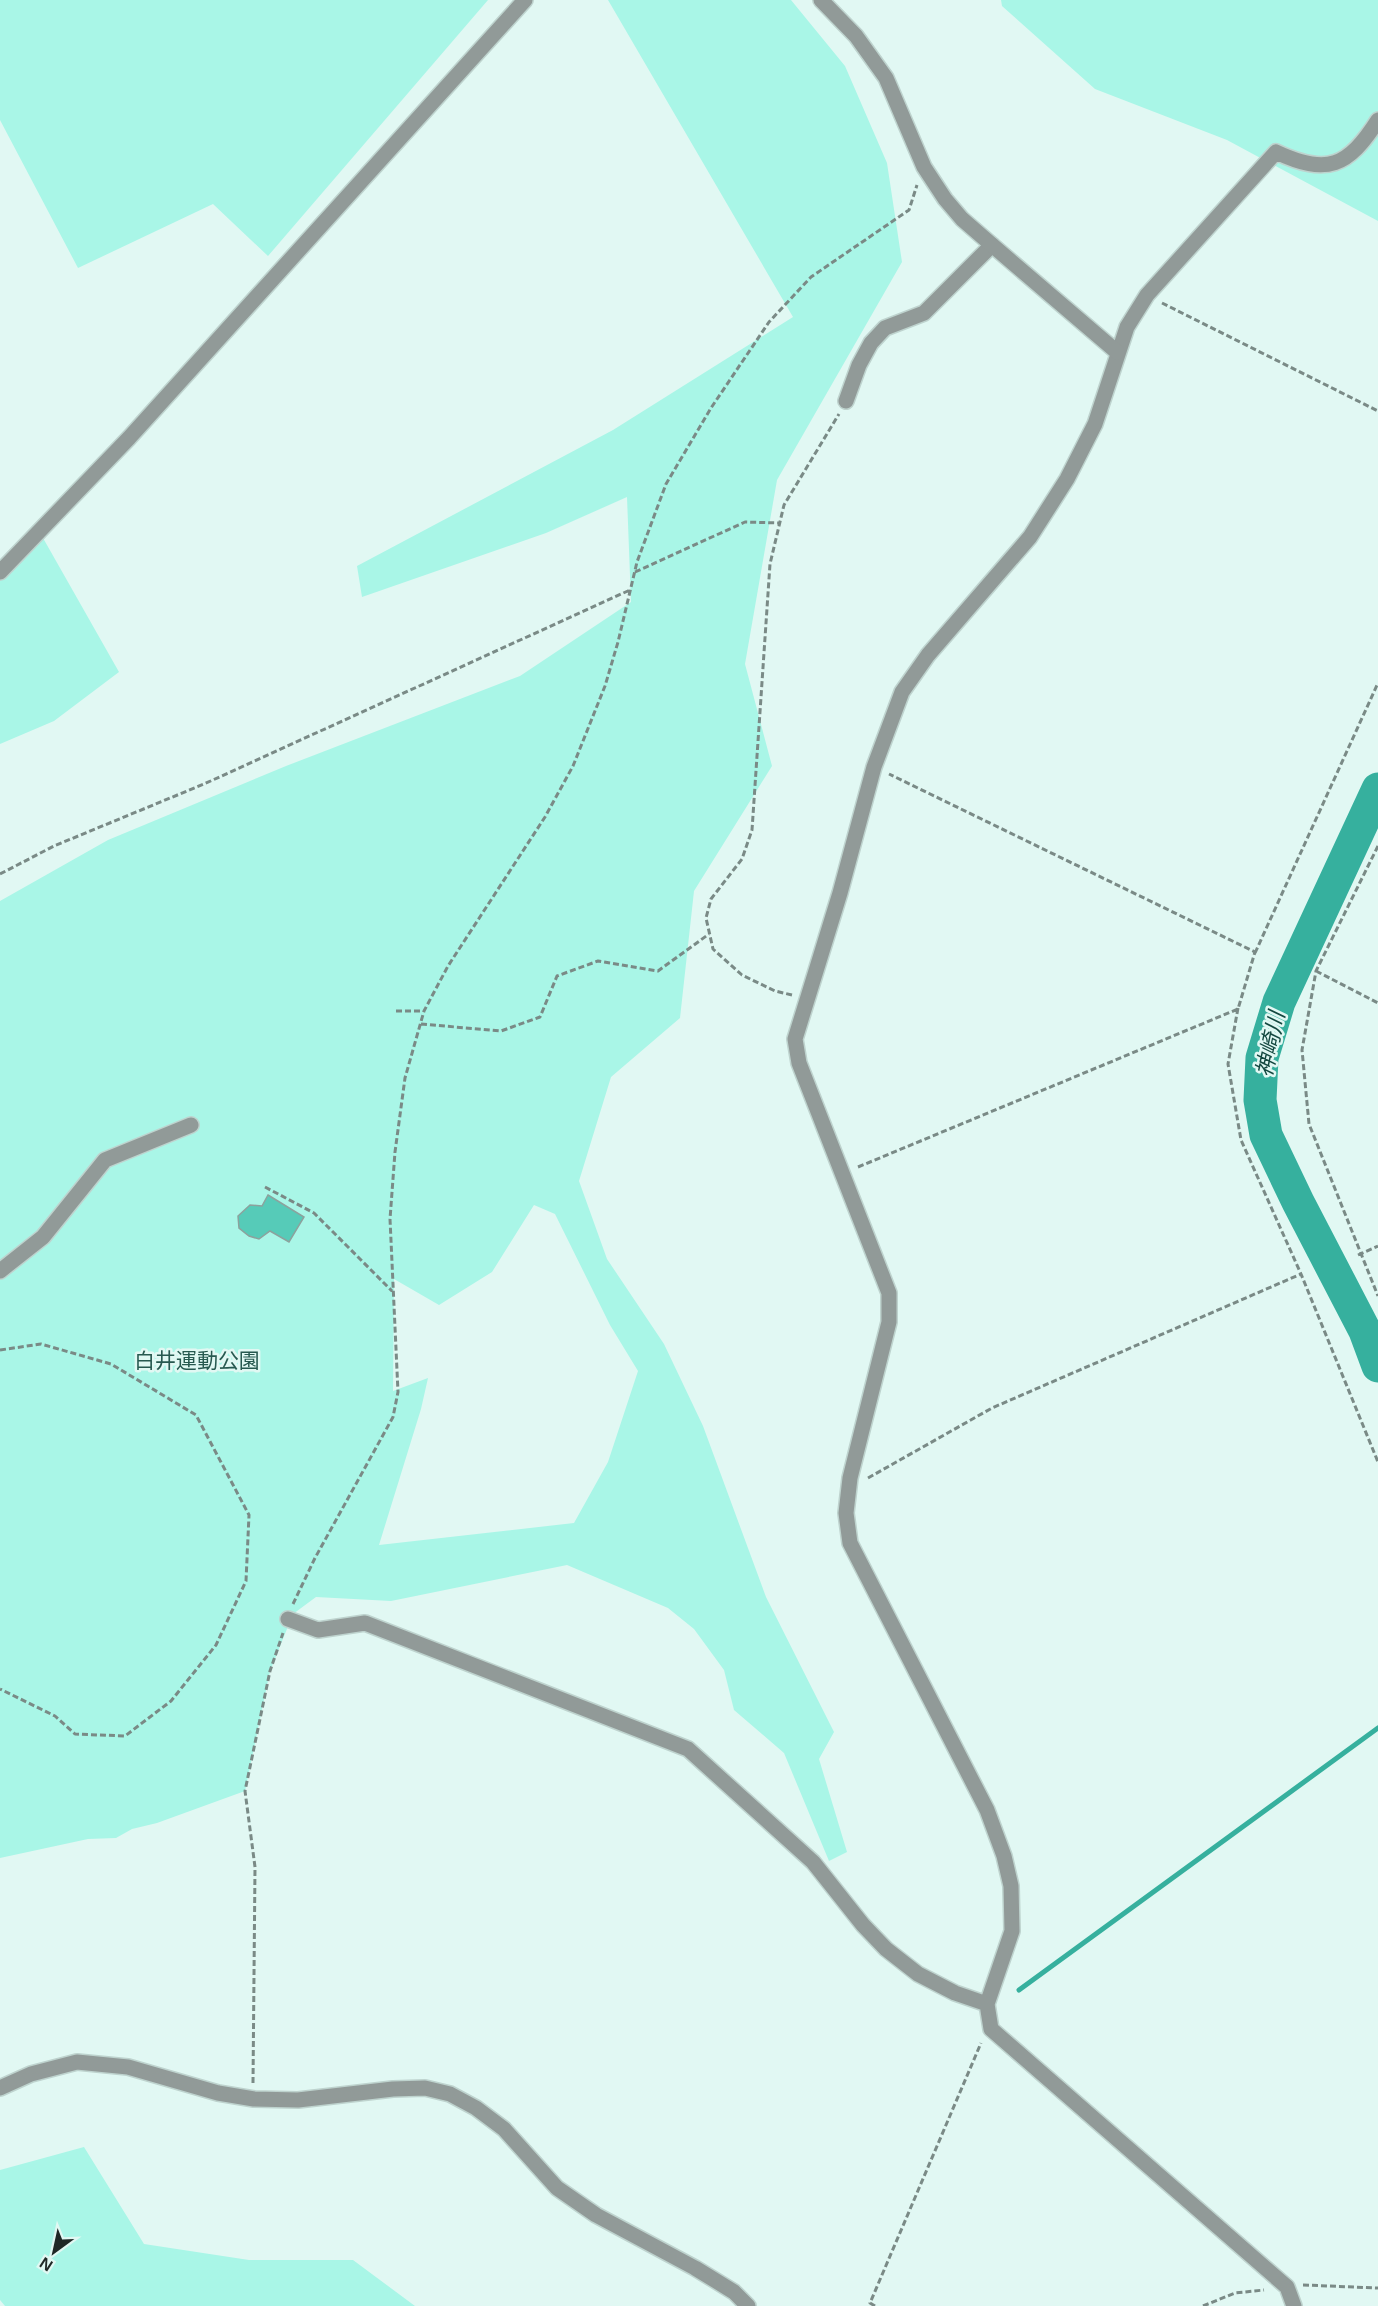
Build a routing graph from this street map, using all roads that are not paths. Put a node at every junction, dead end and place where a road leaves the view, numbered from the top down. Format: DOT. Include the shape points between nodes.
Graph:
graph roads {
  1 [pos="525,0"];
  2 [pos="821,0"];
  3 [pos="1378,120"];
  4 [pos="992,245"];
  5 [pos="1118,352"];
  6 [pos="846,401"];
  7 [pos="0,572"];
  8 [pos="191,1125"];
  9 [pos="0,1271"];
  10 [pos="288,1619"];
  11 [pos="987,2004"];
  12 [pos="0,2088"];
  13 [pos="748,2306"];
  14 [pos="1294,2306"];
  1 -- 7 [label="street" via="144,422"];
  2 -- 4 [label="street" via="856,36 886,78 924,167 945,199"];
  3 -- 5 [label="street" via="1358,147 1334,164 1316,166 1276,152 1147,295 1126,327"];
  4 -- 5 [label="street"];
  4 -- 6 [label="street" via="924,314 885,327 863,358"];
  5 -- 11 [label="street" via="1095,424 1067,479 1030,537 928,655 902,692 874,767 795,1039 799,1063 889,1293 889,1322 850,1478 846,1513 850,1543 987,1810 1011,1886 1012,1931"];
  8 -- 9 [label="street" via="105,1160 43,1237"];
  10 -- 11 [label="street" via="318,1630 365,1623 688,1749 813,1862 886,1949 918,1974"];
  11 -- 14 [label="street" via="991,2030 1284,2284"];
  12 -- 13 [label="street" via="31,2074 77,2062 128,2067 218,2093 254,2099 298,2100 425,2088 450,2094 504,2129 557,2188 596,2215 705,2274"];
}
